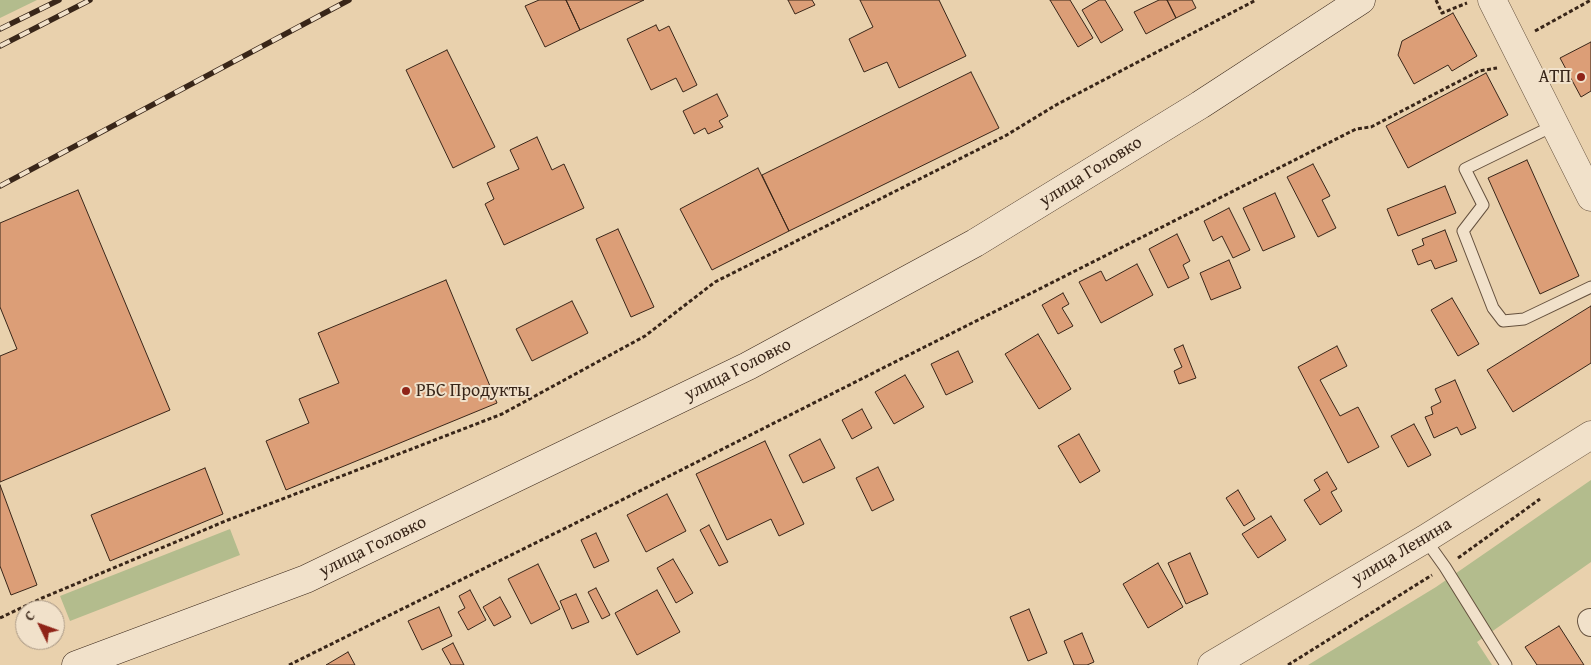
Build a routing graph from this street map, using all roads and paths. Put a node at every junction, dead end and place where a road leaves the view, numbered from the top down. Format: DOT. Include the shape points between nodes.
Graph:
graph roads {
  1 [pos="1256,0"];
  2 [pos="1361,0"];
  3 [pos="1436,0"];
  4 [pos="1591,0"];
  5 [pos="1481,1"];
  6 [pos="1535,30"];
  7 [pos="1529,46"];
  8 [pos="1555,124"];
  9 [pos="1591,197"];
  10 [pos="1591,287"];
  11 [pos="1591,435"];
  12 [pos="1425,539"];
  13 [pos="0,618"];
  14 [pos="76,665"];
  15 [pos="289,665"];
  16 [pos="1212,665"];
  17 [pos="1506,665"];
  1 -- 13 [label="path" via="1056,105 1005,136 715,282 645,336 502,414 228,520"];
  2 -- 14 [label="main road, улица Головко" via="1200,105 975,243 748,366 306,579"];
  3 -- 5 [label="path" via="1442,13"];
  4 -- 6 [label="path"];
  5 -- 7 [label="main road"];
  6 -- 7 [label="path"];
  6 -- 7 [label="path"];
  7 -- 8 [label="main road"];
  7 -- 15 [label="path" via="1503,67 1479,71 1371,127 1356,129"];
  8 -- 9 [label="main road"];
  8 -- 10 [label="lane" via="1465,169 1483,205 1463,231 1493,308 1503,321 1524,319"];
  11 -- 12 [label="main road, улица Ленина"];
  12 -- 16 [label="main road, улица Ленина"];
  12 -- 17 [label="lane"];
}
